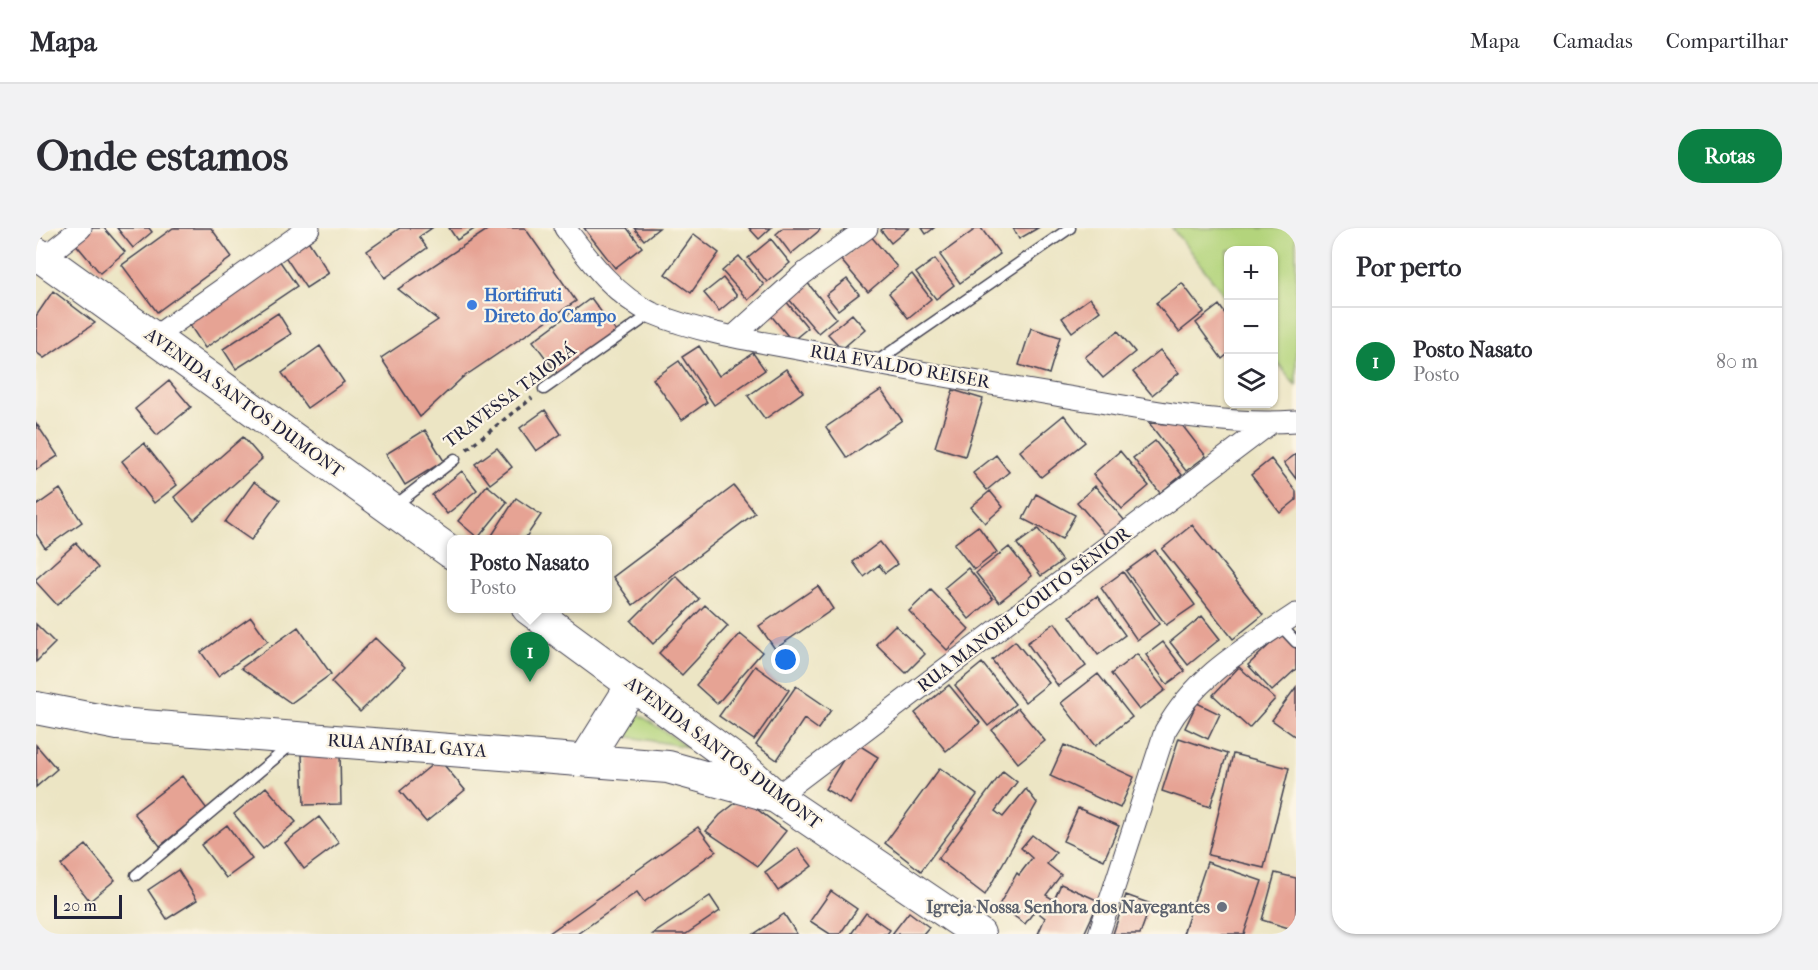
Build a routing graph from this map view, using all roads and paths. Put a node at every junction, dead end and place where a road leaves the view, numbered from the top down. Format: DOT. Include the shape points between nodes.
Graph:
graph roads {
  1 [pos="81,228"];
  2 [pos="309,228"];
  3 [pos="565,228"];
  4 [pos="867,228"];
  5 [pos="1070,228"];
  6 [pos="39,255"];
  7 [pos="652,312"];
  8 [pos="735,336"];
  9 [pos="153,338"];
  10 [pos="873,364"];
  11 [pos="544,389"];
  12 [pos="1296,421"];
  13 [pos="1272,422"];
  14 [pos="454,459"];
  15 [pos="390,509"];
  16 [pos="447,549"];
  17 [pos="534,613"];
  18 [pos="1288,620"];
  19 [pos="1296,642"];
  20 [pos="633,684"];
  21 [pos="36,708"];
  22 [pos="298,739"];
  23 [pos="586,759"];
  24 [pos="776,797"];
  25 [pos="136,875"];
  26 [pos="980,934"];
  27 [pos="1099,934"];
  1 -- 6 [label="street"];
  2 -- 9 [label="street"];
  3 -- 7 [label="street, RUA EVALDO REISER" via="599,272"];
  4 -- 8 [label="street" via="803,274"];
  5 -- 10 [label="lane"];
  6 -- 9 [label="main road, AVENIDA SANTOS DUMONT"];
  7 -- 8 [label="street, RUA EVALDO REISER"];
  7 -- 11 [label="lane, TRAVESSA TAIOBÁ"];
  8 -- 10 [label="street, RUA EVALDO REISER"];
  9 -- 15 [label="main road, AVENIDA SANTOS DUMONT"];
  10 -- 13 [label="street, RUA EVALDO REISER" via="1193,417"];
  11 -- 14 [label="path, TRAVESSA TAIOBÁ"];
  12 -- 13 [label="street, RUA EVALDO REISER"];
  13 -- 24 [label="street, RUA MANOEL COUTO SÊNIOR"];
  14 -- 15 [label="lane, TRAVESSA TAIOBÁ"];
  15 -- 16 [label="main road, AVENIDA SANTOS DUMONT"];
  17 -- 20 [label="main road, AVENIDA SANTOS DUMONT"];
  18 -- 19 [label="lane"];
  18 -- 27 [label="street" via="1217,669 1176,711 1165,730"];
  20 -- 23 [label="main road"];
  20 -- 24 [label="main road, AVENIDA SANTOS DUMONT" via="736,761"];
  21 -- 22 [label="main road, RUA ANÍBAL GAYA" via="118,724"];
  22 -- 23 [label="main road, RUA ANÍBAL GAYA"];
  22 -- 25 [label="lane"];
  23 -- 24 [label="main road, RUA ANÍBAL GAYA" via="668,767"];
  24 -- 26 [label="main road, AVENIDA SANTOS DUMONT"];
}
